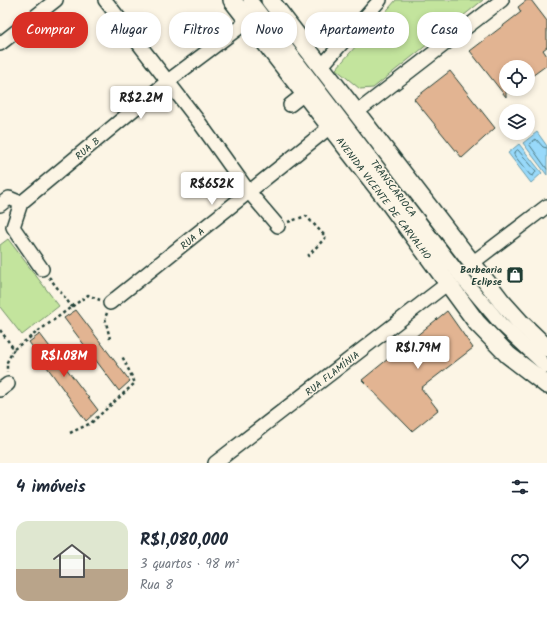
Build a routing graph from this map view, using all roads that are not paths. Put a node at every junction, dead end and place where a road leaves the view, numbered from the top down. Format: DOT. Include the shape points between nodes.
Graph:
graph roads {
  1 [pos="56,0"];
  2 [pos="105,0"];
  3 [pos="232,0"];
  4 [pos="250,0"];
  5 [pos="270,0"];
  6 [pos="380,0"];
  7 [pos="502,0"];
  8 [pos="241,12"];
  9 [pos="241,26"];
  10 [pos="0,44"];
  11 [pos="269,48"];
  12 [pos="321,67"];
  13 [pos="168,81"];
  14 [pos="304,94"];
  15 [pos="290,105"];
  16 [pos="357,112"];
  17 [pos="330,128"];
  18 [pos="249,192"];
  19 [pos="21,203"];
  20 [pos="0,204"];
  21 [pos="547,206"];
  22 [pos="278,226"];
  23 [pos="471,264"];
  24 [pos="42,269"];
  25 [pos="448,283"];
  26 [pos="110,304"];
  27 [pos="547,348"];
  28 [pos="547,367"];
  29 [pos="547,386"];
  30 [pos="216,463"];
  1 -- 10 [label="street"];
  2 -- 13 [label="street"];
  3 -- 8 [label="main road, AVENIDA VICENTE DE CARVALHO"];
  4 -- 28 [label="street, TRANSCARIOCA" via="463,279 501,324"];
  5 -- 12 [label="main road"];
  6 -- 12 [label="street"];
  7 -- 16 [label="street"];
  9 -- 13 [label="street, RUA B"];
  11 -- 14 [label="main road, AVENIDA VICENTE DE CARVALHO"];
  12 -- 16 [label="main road"];
  13 -- 18 [label="street"];
  13 -- 19 [label="street, RUA B"];
  14 -- 15 [label="street"];
  14 -- 17 [label="main road, AVENIDA VICENTE DE CARVALHO"];
  16 -- 23 [label="main road"];
  17 -- 18 [label="street, RUA A"];
  17 -- 25 [label="main road, AVENIDA VICENTE DE CARVALHO"];
  18 -- 22 [label="street"];
  18 -- 26 [label="street, RUA A"];
  19 -- 20 [label="street" via="9,198"];
  19 -- 24 [label="street" via="13,227"];
  21 -- 23 [label="street"];
  23 -- 27 [label="main road" via="520,322"];
  25 -- 29 [label="main road, AVENIDA VICENTE DE CARVALHO" via="492,340"];
  25 -- 30 [label="street, RUA FLAMÍNIA"];
}
